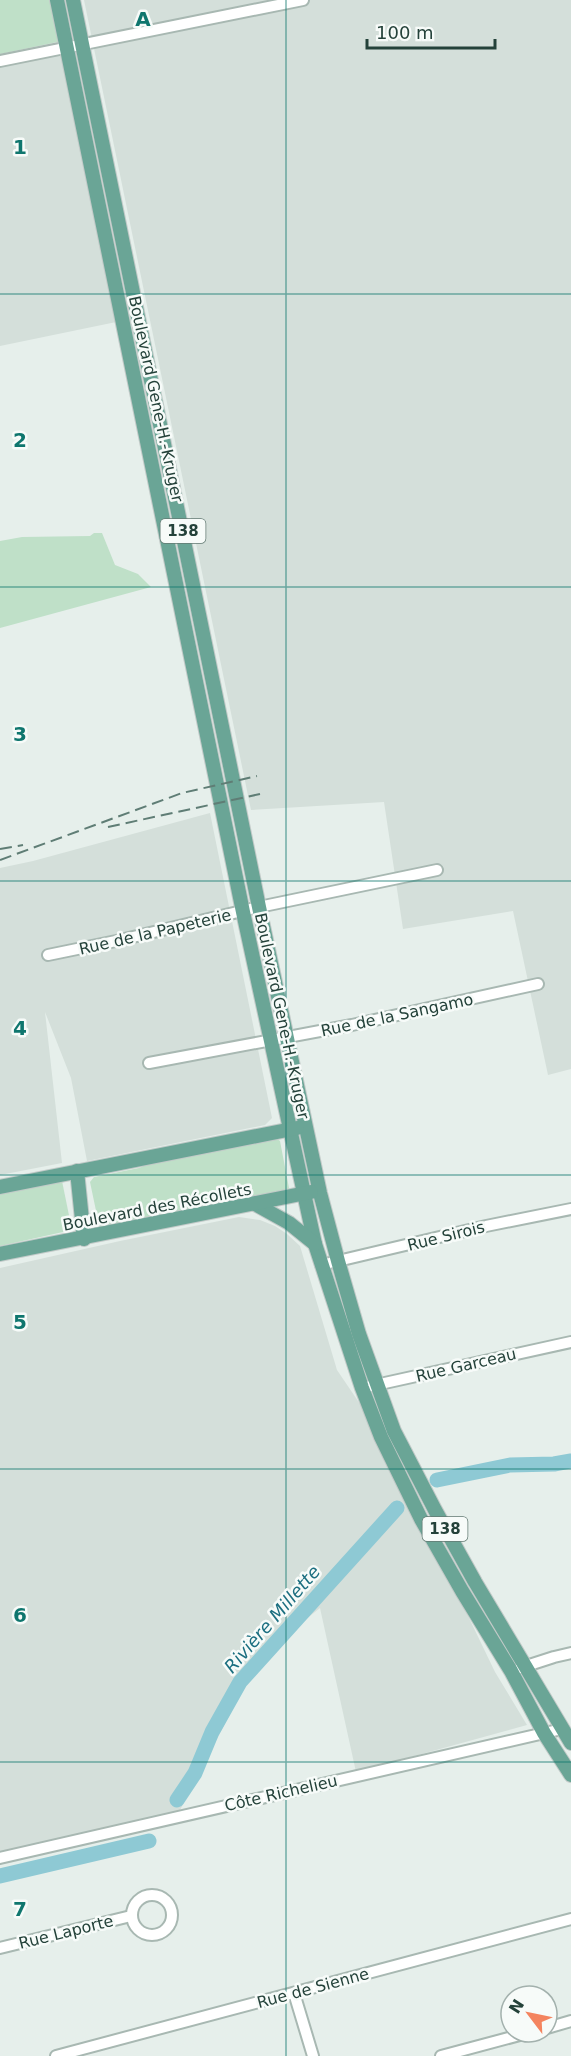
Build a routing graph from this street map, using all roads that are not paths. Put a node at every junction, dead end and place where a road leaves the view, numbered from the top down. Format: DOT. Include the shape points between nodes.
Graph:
graph roads {
  1 [pos="57,0"];
  2 [pos="73,0"];
  3 [pos="303,0"];
  4 [pos="82,44"];
  5 [pos="67,47"];
  6 [pos="0,61"];
  7 [pos="118,211"];
  8 [pos="101,215"];
  9 [pos="437,870"];
  10 [pos="259,907"];
  11 [pos="243,912"];
  12 [pos="48,955"];
  13 [pos="538,984"];
  14 [pos="287,1037"];
  15 [pos="271,1039"];
  16 [pos="149,1063"];
  17 [pos="305,1126"];
  18 [pos="289,1129"];
  19 [pos="77,1171"];
  20 [pos="0,1186"];
  21 [pos="319,1190"];
  22 [pos="303,1194"];
  23 [pos="255,1204"];
  24 [pos="571,1209"];
  25 [pos="84,1239"];
  26 [pos="315,1244"];
  27 [pos="0,1254"];
  28 [pos="338,1261"];
  29 [pos="321,1265"];
  30 [pos="571,1342"];
  31 [pos="376,1384"];
  32 [pos="362,1388"];
  33 [pos="571,1653"];
  34 [pos="525,1666"];
  35 [pos="511,1671"];
  36 [pos="562,1729"];
  37 [pos="544,1733"];
  38 [pos="571,1743"];
  39 [pos="571,1775"];
  40 [pos="0,1857"];
  41 [pos="131,1916"];
  42 [pos="571,1919"];
  43 [pos="0,1948"];
  44 [pos="294,1993"];
  45 [pos="499,2041"];
  46 [pos="56,2056"];
  47 [pos="313,2056"];
  48 [pos="441,2056"];
  1 -- 5 [label="main road, Boulevard Gene-H.-Kruger / 138"];
  2 -- 4 [label="main road, Boulevard Gene-H.-Kruger / 138"];
  3 -- 4 [label="street"];
  4 -- 5 [label="street"];
  4 -- 7 [label="main road, Boulevard Gene-H.-Kruger / 138"];
  5 -- 6 [label="street"];
  5 -- 8 [label="main road, Boulevard Gene-H.-Kruger / 138"];
  7 -- 8 [label="street"];
  7 -- 10 [label="main road, Boulevard Gene-H.-Kruger / 138"];
  8 -- 11 [label="main road, Boulevard Gene-H.-Kruger / 138"];
  9 -- 10 [label="street, Rue de la Papeterie"];
  10 -- 11 [label="street, Rue de la Papeterie"];
  10 -- 14 [label="main road, Boulevard Gene-H.-Kruger / 138"];
  11 -- 12 [label="street, Rue de la Papeterie"];
  11 -- 15 [label="main road, Boulevard Gene-H.-Kruger / 138"];
  13 -- 14 [label="street, Rue de la Sangamo"];
  14 -- 15 [label="street, Rue de la Sangamo"];
  14 -- 17 [label="main road, Boulevard Gene-H.-Kruger / 138"];
  15 -- 16 [label="street, Rue de la Sangamo"];
  15 -- 18 [label="main road, Boulevard Gene-H.-Kruger / 138"];
  17 -- 18 [label="main road"];
  17 -- 21 [label="main road, Boulevard Gene-H.-Kruger / 138"];
  18 -- 19 [label="main road"];
  18 -- 22 [label="main road, Boulevard Gene-H.-Kruger / 138"];
  19 -- 20 [label="main road"];
  19 -- 25 [label="main road"];
  21 -- 22 [label="main road, Boulevard des Récollets"];
  21 -- 28 [label="main road, Boulevard Gene-H.-Kruger / 138"];
  22 -- 23 [label="main road, Boulevard des Récollets"];
  22 -- 26 [label="main road, Boulevard Gene-H.-Kruger / 138"];
  23 -- 25 [label="main road, Boulevard des Récollets"];
  23 -- 26 [label="main road" via="289,1223"];
  24 -- 28 [label="street, Rue Sirois"];
  25 -- 27 [label="main road, Boulevard des Récollets"];
  26 -- 29 [label="main road, Boulevard Gene-H.-Kruger / 138"];
  28 -- 29 [label="street, Rue Sirois"];
  28 -- 31 [label="main road, Boulevard Gene-H.-Kruger / 138"];
  29 -- 32 [label="main road, Boulevard Gene-H.-Kruger / 138"];
  30 -- 31 [label="street, Rue Garceau"];
  31 -- 32 [label="street, Rue Garceau"];
  31 -- 34 [label="main road, Boulevard Gene-H.-Kruger / 138" via="394,1431 435,1510"];
  32 -- 35 [label="main road, Boulevard Gene-H.-Kruger / 138" via="421,1519"];
  33 -- 34 [label="street"];
  34 -- 35 [label="street"];
  34 -- 36 [label="main road, Boulevard Gene-H.-Kruger / 138"];
  35 -- 37 [label="main road, Boulevard Gene-H.-Kruger / 138"];
  36 -- 37 [label="street, Côte Richelieu"];
  36 -- 38 [label="main road, Boulevard Gene-H.-Kruger / 138"];
  37 -- 39 [label="main road, Boulevard Gene-H.-Kruger / 138"];
  37 -- 40 [label="street, Côte Richelieu"];
  41 -- 43 [label="street, Rue Laporte"];
  42 -- 44 [label="street, Rue de Sienne"];
  44 -- 46 [label="street, Rue de Sienne"];
  44 -- 47 [label="street"];
  45 -- 48 [label="street"];
}
